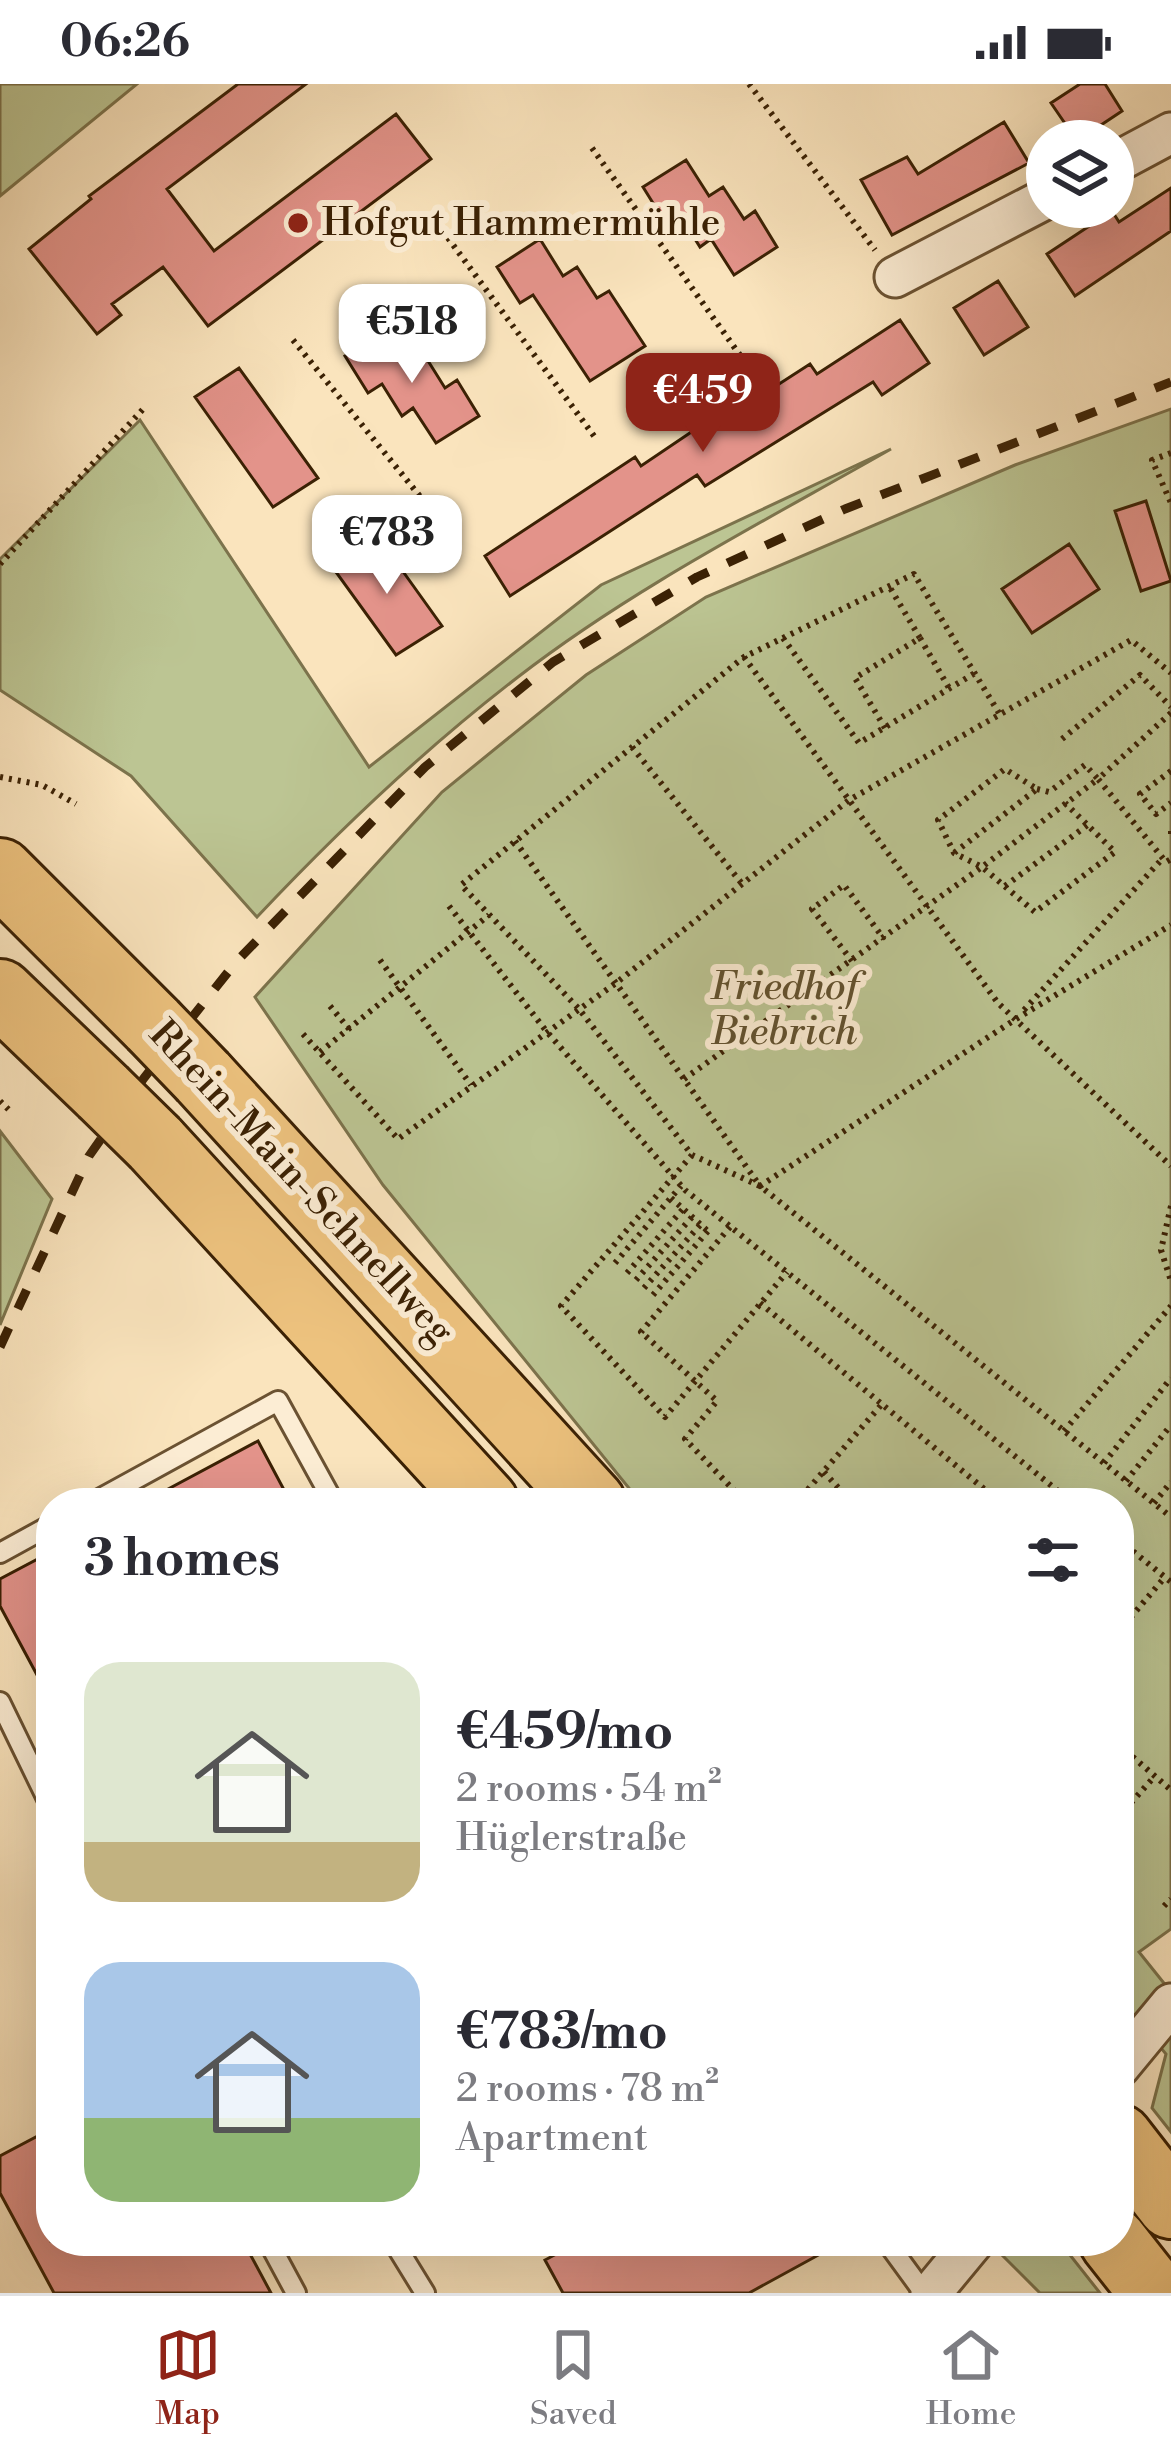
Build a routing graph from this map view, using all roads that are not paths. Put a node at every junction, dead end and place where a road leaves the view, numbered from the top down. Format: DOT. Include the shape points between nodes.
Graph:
graph roads {
  1 [pos="1171,134"];
  2 [pos="1134,153"];
  3 [pos="1026,209"];
  4 [pos="895,277"];
  5 [pos="0,872"];
  6 [pos="0,993"];
  7 [pos="119,1488"];
  8 [pos="326,1488"];
  9 [pos="471,1488"];
  10 [pos="578,1488"];
  11 [pos="36,1533"];
  12 [pos="0,1553"];
  13 [pos="0,1702"];
  14 [pos="36,1776"];
  15 [pos="1170,2006"];
  16 [pos="1134,2049"];
  17 [pos="1134,2157"];
  18 [pos="1171,2205"];
  19 [pos="276,2256"];
  20 [pos="405,2256"];
  21 [pos="898,2256"];
  22 [pos="961,2256"];
  23 [pos="1125,2256"];
  24 [pos="296,2293"];
  25 [pos="425,2293"];
  26 [pos="928,2293"];
  27 [pos="1154,2293"];
  1 -- 2 [label="street"];
  3 -- 4 [label="street"];
  5 -- 10 [label="highway, Rhein-Main-Schnellweg, bridge" via="203,1077"];
  6 -- 9 [label="highway, Rhein-Main-Schnellweg, bridge" via="155,1143"];
  7 -- 8 [label="lane" via="278,1401"];
  11 -- 12 [label="lane"];
  13 -- 14 [label="lane"];
  15 -- 16 [label="street"];
  17 -- 18 [label="highway"];
  19 -- 24 [label="lane"];
  20 -- 25 [label="lane"];
  21 -- 26 [label="lane"];
  22 -- 26 [label="street"];
  23 -- 27 [label="highway"];
}
